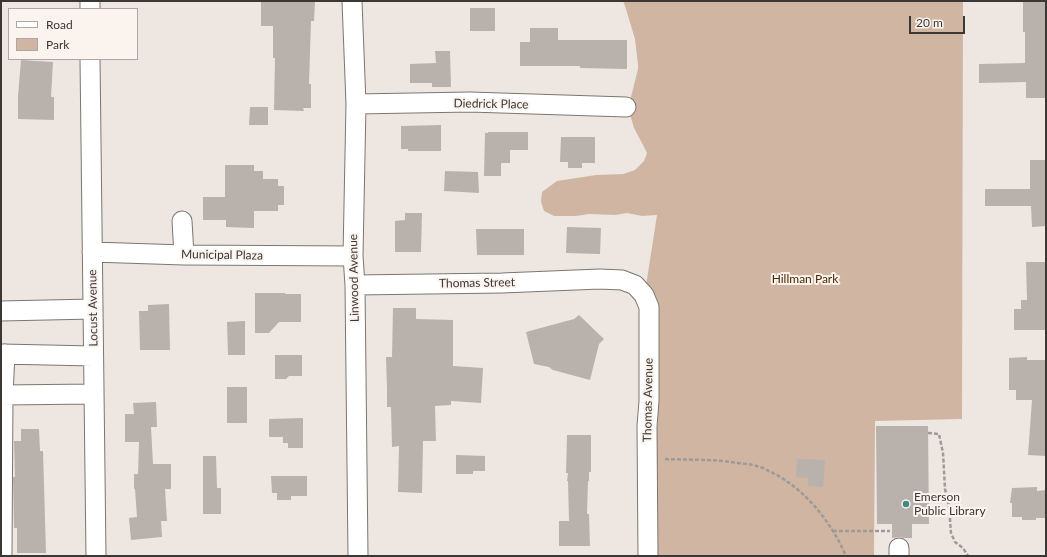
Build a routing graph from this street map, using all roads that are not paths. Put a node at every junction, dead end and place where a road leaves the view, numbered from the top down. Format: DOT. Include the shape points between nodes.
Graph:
graph roads {
  1 [pos="352,1"];
  2 [pos="90,60"];
  3 [pos="356,104"];
  4 [pos="626,108"];
  5 [pos="182,221"];
  6 [pos="92,252"];
  7 [pos="184,255"];
  8 [pos="352,256"];
  9 [pos="600,279"];
  10 [pos="355,285"];
  11 [pos="93,310"];
  12 [pos="1,311"];
  13 [pos="3,354"];
  14 [pos="94,356"];
  15 [pos="94,394"];
  16 [pos="2,395"];
  17 [pos="4,554"];
  18 [pos="96,556"];
  19 [pos="358,556"];
  20 [pos="648,556"];
  1 -- 3 [label="street, Linwood Avenue"];
  2 -- 6 [label="street, Locust Avenue"];
  3 -- 4 [label="street, Diedrick Place" via="470,102"];
  3 -- 8 [label="street, Linwood Avenue"];
  5 -- 7 [label="street"];
  6 -- 7 [label="street, Municipal Plaza"];
  6 -- 11 [label="street, Locust Avenue"];
  7 -- 8 [label="street, Municipal Plaza"];
  8 -- 10 [label="street, Linwood Avenue"];
  9 -- 10 [label="street, Thomas Street"];
  9 -- 20 [label="street, Thomas Avenue" via="622,280 635,285 644,295 649,307"];
  10 -- 19 [label="street, Linwood Avenue"];
  11 -- 12 [label="street"];
  11 -- 14 [label="street, Locust Avenue"];
  13 -- 14 [label="street"];
  13 -- 16 [label="street"];
  14 -- 15 [label="street, Locust Avenue"];
  15 -- 16 [label="street"];
  15 -- 18 [label="street, Locust Avenue"];
  16 -- 17 [label="street"];
}
